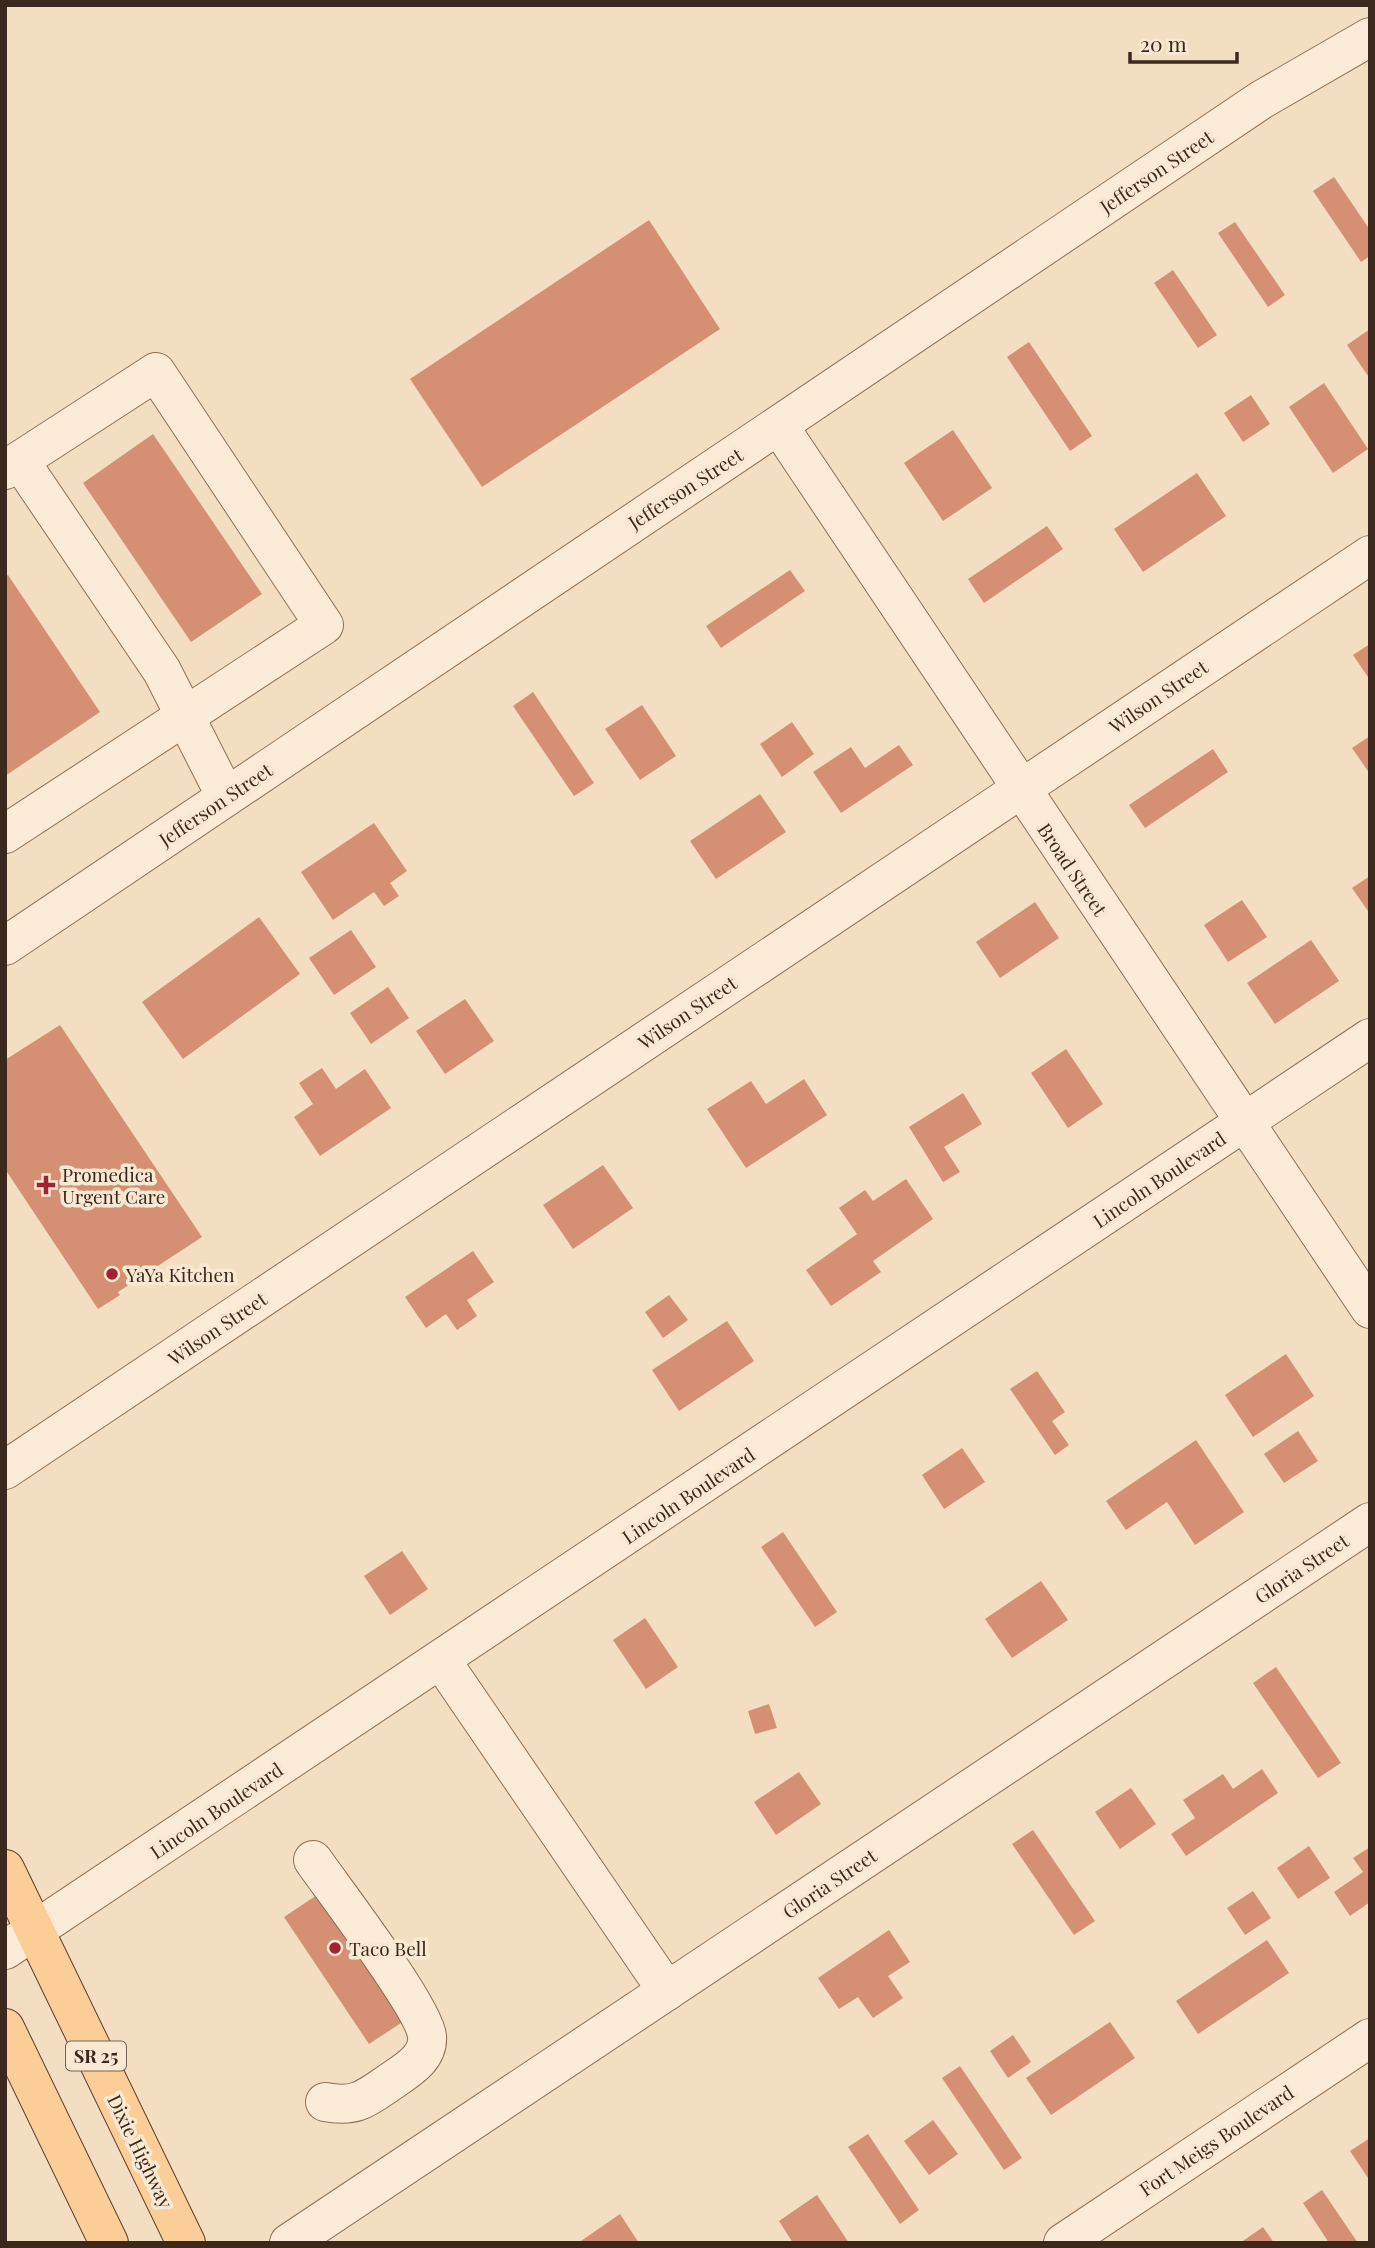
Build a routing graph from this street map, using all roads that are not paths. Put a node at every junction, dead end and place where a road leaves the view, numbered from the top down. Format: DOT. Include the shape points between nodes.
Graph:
graph roads {
  1 [pos="1370,37"];
  2 [pos="779,426"];
  3 [pos="12,465"];
  4 [pos="1370,555"];
  5 [pos="187,715"];
  6 [pos="1019,789"];
  7 [pos="226,797"];
  8 [pos="5,834"];
  9 [pos="5,946"];
  10 [pos="1370,1038"];
  11 [pos="1244,1122"];
  12 [pos="1370,1309"];
  13 [pos="5,1470"];
  14 [pos="1370,1522"];
  15 [pos="441,1660"];
  16 [pos="313,1860"];
  17 [pos="5,1869"];
  18 [pos="20,1940"];
  19 [pos="667,1991"];
  20 [pos="5,2028"];
  21 [pos="1370,2038"];
  22 [pos="325,2102"];
  23 [pos="109,2243"];
  24 [pos="186,2243"];
  25 [pos="289,2243"];
  26 [pos="1063,2243"];
  1 -- 2 [label="street, Jefferson Street" via="1261,100"];
  2 -- 6 [label="street, Broad Street"];
  2 -- 7 [label="street, Jefferson Street"];
  3 -- 5 [label="street" via="162,671"];
  3 -- 5 [label="street" via="156,372 324,625"];
  4 -- 6 [label="street, Wilson Street"];
  5 -- 7 [label="street"];
  5 -- 8 [label="street"];
  6 -- 11 [label="street, Broad Street"];
  6 -- 13 [label="street, Wilson Street"];
  7 -- 9 [label="street, Jefferson Street"];
  10 -- 11 [label="street, Lincoln Boulevard"];
  11 -- 12 [label="street, Broad Street"];
  11 -- 15 [label="street, Lincoln Boulevard"];
  14 -- 19 [label="street, Gloria Street"];
  15 -- 18 [label="street, Lincoln Boulevard"];
  15 -- 19 [label="street"];
  16 -- 22 [label="street" via="416,2009 427,2037 414,2066 362,2101 346,2106"];
  17 -- 18 [label="main road, Dixie Highway / SR 25"];
  18 -- 24 [label="main road, Dixie Highway / SR 25"];
  19 -- 25 [label="street, Gloria Street"];
  20 -- 23 [label="main road"];
  21 -- 26 [label="street, Fort Meigs Boulevard"];
}
